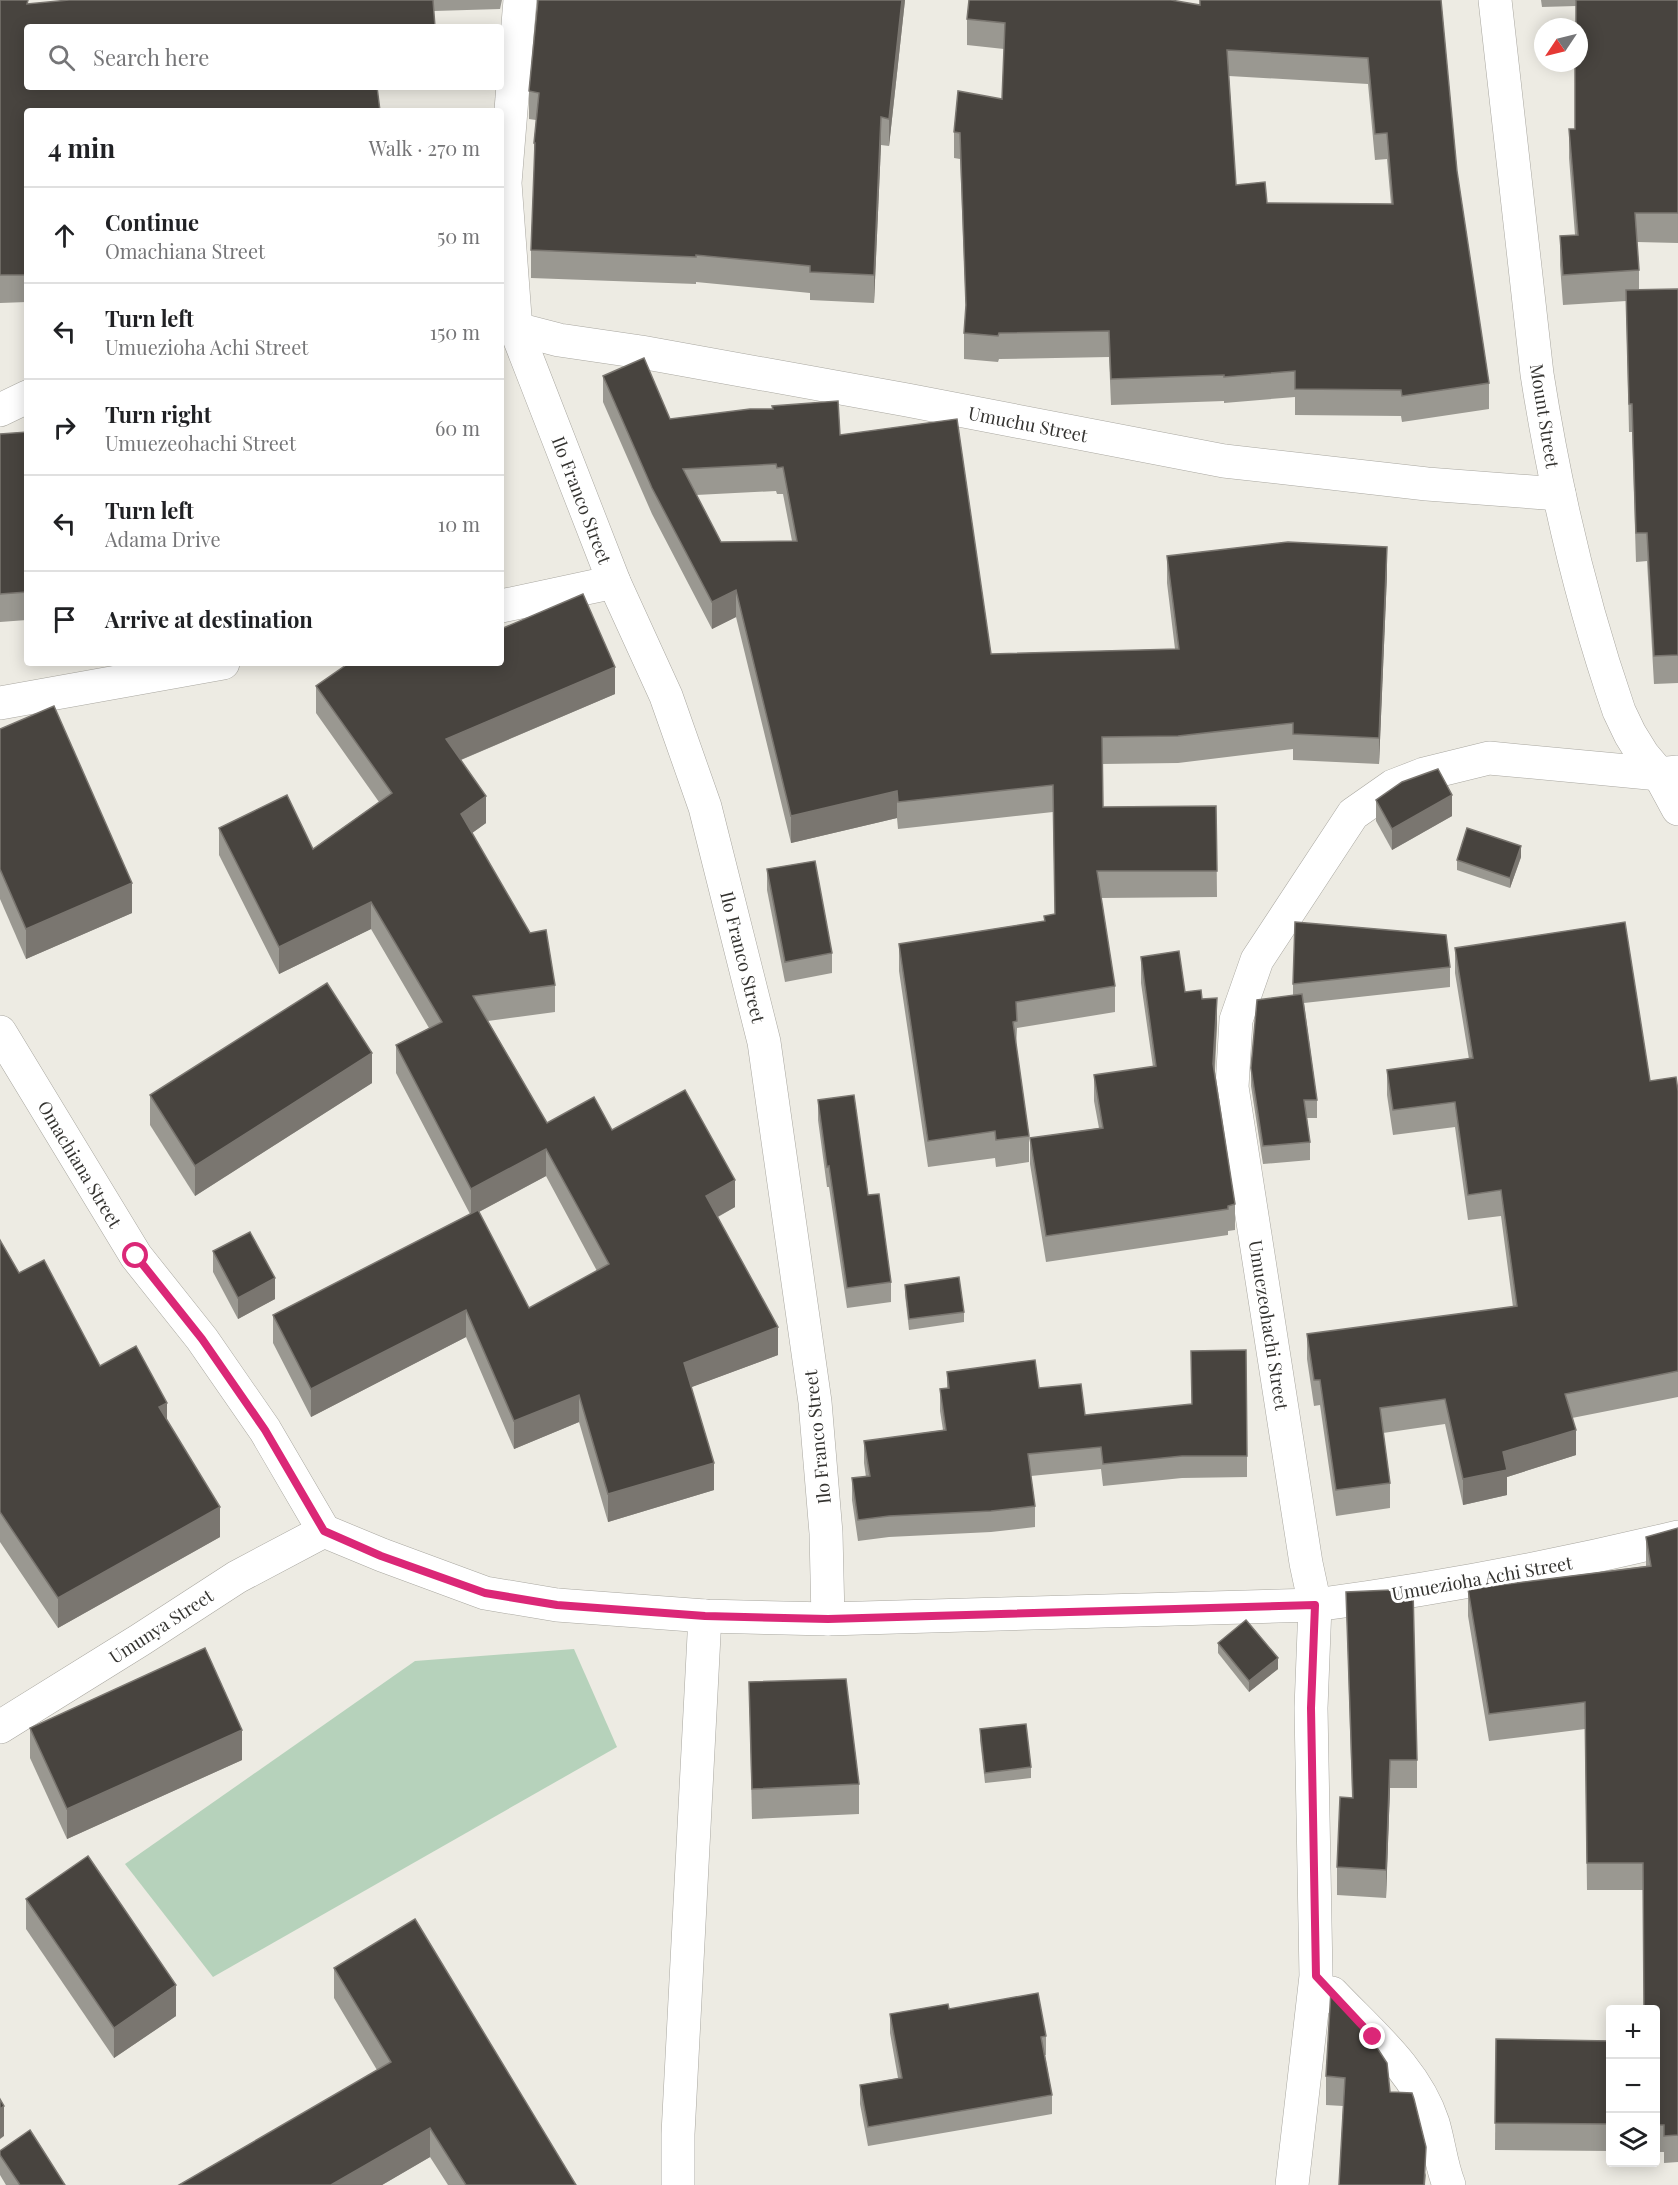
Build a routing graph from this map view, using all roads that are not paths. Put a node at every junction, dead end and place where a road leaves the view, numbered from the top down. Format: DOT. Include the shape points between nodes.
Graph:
graph roads {
  1 [pos="520,0"];
  2 [pos="1494,0"];
  3 [pos="508,327"];
  4 [pos="24,398"];
  5 [pos="0,410"];
  6 [pos="1559,495"];
  7 [pos="614,582"];
  8 [pos="504,605"];
  9 [pos="206,666"];
  10 [pos="0,703"];
  11 [pos="1668,773"];
  12 [pos="1678,809"];
  13 [pos="0,1032"];
  14 [pos="324,1531"];
  15 [pos="1678,1537"];
  16 [pos="1315,1605"];
  17 [pos="705,1616"];
  18 [pos="828,1619"];
  19 [pos="0,1727"];
  20 [pos="1316,1976"];
  21 [pos="678,2185"];
  22 [pos="1292,2185"];
  23 [pos="1449,2185"];
  1 -- 3 [label="street, Ilo Franco Street" via="505,183"];
  2 -- 6 [label="street, Mount Street" via="1537,374"];
  3 -- 6 [label="street, Umuchu Street" via="560,340 907,400 1224,461"];
  3 -- 7 [label="street, Ilo Franco Street"];
  4 -- 5 [label="street"];
  6 -- 11 [label="street, Mount Street" via="1573,560 1618,711 1643,755"];
  7 -- 8 [label="street"];
  7 -- 18 [label="street, Ilo Franco Street" via="666,696 705,807 764,1042 815,1402 826,1533"];
  9 -- 10 [label="street"];
  11 -- 12 [label="street, Mount Street"];
  11 -- 16 [label="street, Umuezeohachi Street" via="1490,758 1393,786 1353,814 1257,960 1236,1020 1232,1087"];
  13 -- 14 [label="street, Omachiana Street" via="136,1256 202,1339 265,1430"];
  14 -- 17 [label="street, Umuezioha Achi Street" via="485,1593 557,1605"];
  14 -- 19 [label="street, Umunya Street" via="237,1577"];
  15 -- 16 [label="street, Umuezioha Achi Street" via="1590,1558 1387,1596"];
  16 -- 18 [label="street, Umuezioha Achi Street"];
  16 -- 20 [label="street, Umuezeohachi Street" via="1311,1708"];
  17 -- 18 [label="street, Umuezioha Achi Street"];
  17 -- 21 [label="street"];
  20 -- 22 [label="street, Umuezeohachi Street"];
  20 -- 23 [label="street" via="1409,2074 1432,2121"];
}
